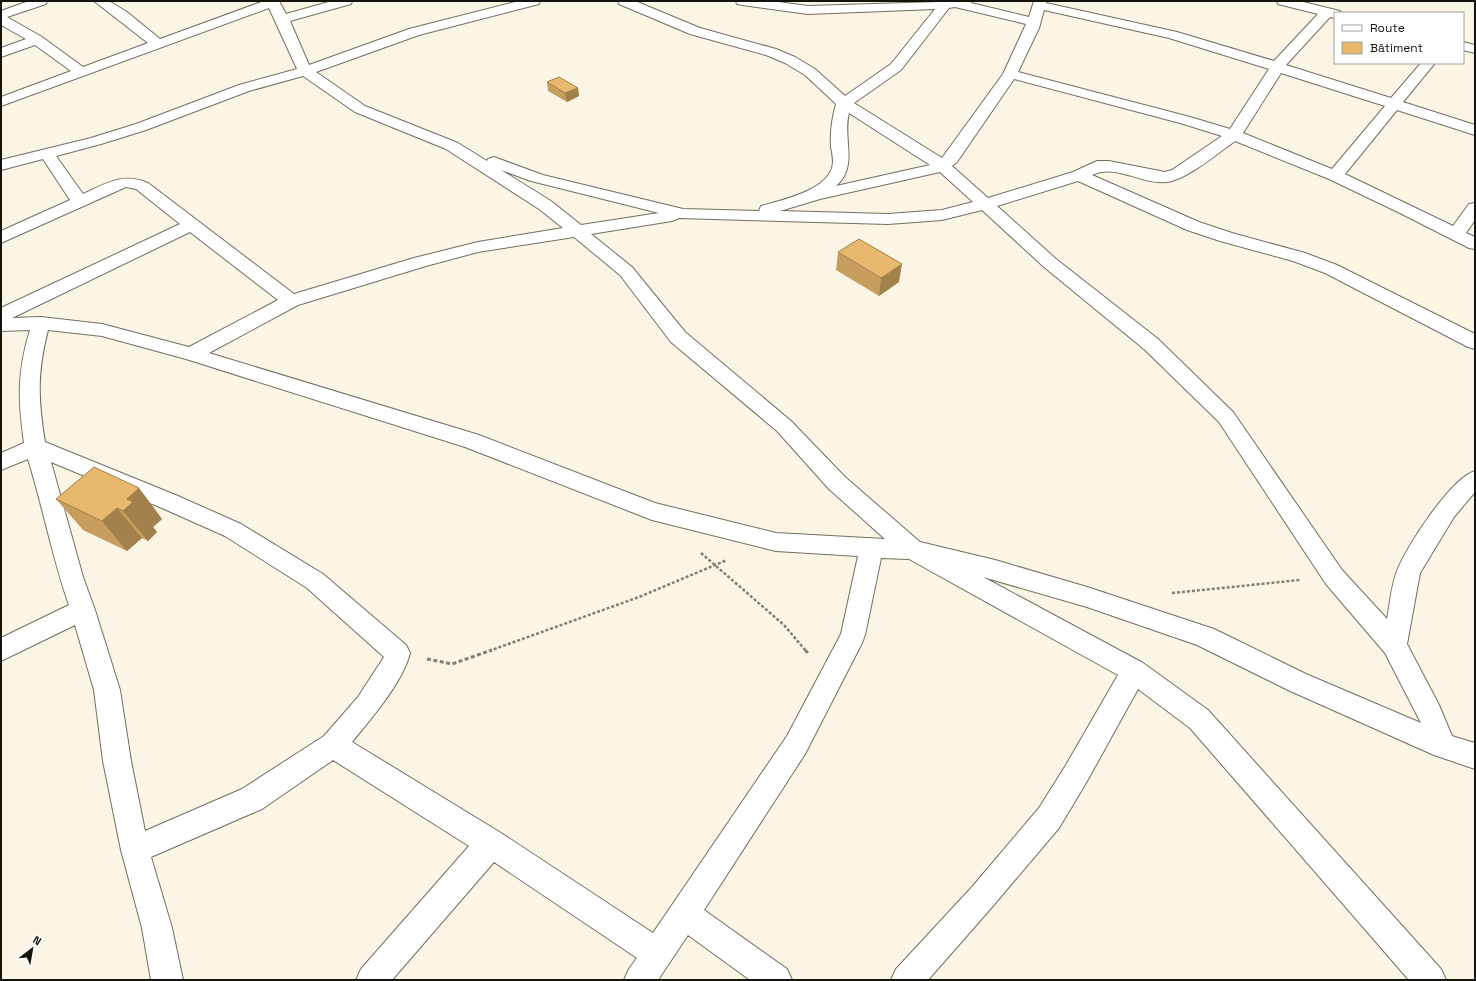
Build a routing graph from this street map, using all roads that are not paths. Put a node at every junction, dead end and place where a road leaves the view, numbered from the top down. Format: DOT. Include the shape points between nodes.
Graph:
graph roads {
  1 [pos="100,1"];
  2 [pos="346,1"];
  3 [pos="534,1"];
  4 [pos="624,1"];
  5 [pos="750,1"];
  6 [pos="1283,1"];
  7 [pos="34,2"];
  8 [pos="272,2"];
  9 [pos="948,3"];
  10 [pos="1039,3"];
  11 [pos="845,5"];
  12 [pos="1331,13"];
  13 [pos="1,15"];
  14 [pos="282,18"];
  15 [pos="1,19"];
  16 [pos="1034,22"];
  17 [pos="37,40"];
  18 [pos="158,44"];
  19 [pos="1464,46"];
  20 [pos="1475,49"];
  21 [pos="1,52"];
  22 [pos="1427,64"];
  23 [pos="1278,66"];
  24 [pos="305,71"];
  25 [pos="82,73"];
  26 [pos="1010,74"];
  27 [pos="1,102"];
  28 [pos="844,103"];
  29 [pos="1396,103"];
  30 [pos="1475,130"];
  31 [pos="1234,136"];
  32 [pos="452,146"];
  33 [pos="48,154"];
  34 [pos="1,166"];
  35 [pos="943,166"];
  36 [pos="1079,174"];
  37 [pos="1335,176"];
  38 [pos="816,195"];
  39 [pos="80,202"];
  40 [pos="986,204"];
  41 [pos="1475,208"];
  42 [pos="683,214"];
  43 [pos="750,215"];
  44 [pos="193,224"];
  45 [pos="578,232"];
  46 [pos="1456,234"];
  47 [pos="1,238"];
  48 [pos="1475,244"];
  49 [pos="291,301"];
  50 [pos="1,316"];
  51 [pos="41,323"];
  52 [pos="1,324"];
  53 [pos="1475,342"];
  54 [pos="191,354"];
  55 [pos="35,447"];
  56 [pos="1,462"];
  57 [pos="1475,479"];
  58 [pos="871,548"];
  59 [pos="913,550"];
  60 [pos="84,610"];
  61 [pos="1394,645"];
  62 [pos="1,650"];
  63 [pos="1134,671"];
  64 [pos="333,745"];
  65 [pos="1443,746"];
  66 [pos="1475,756"];
  67 [pos="491,843"];
  68 [pos="135,850"];
  69 [pos="684,914"];
  70 [pos="658,954"];
  71 [pos="167,980"];
  72 [pos="372,980"];
  73 [pos="640,980"];
  74 [pos="776,980"];
  75 [pos="907,980"];
  76 [pos="1430,980"];
  1 -- 18 [label="street"];
  2 -- 14 [label="street"];
  3 -- 24 [label="street" via="414,32"];
  4 -- 28 [label="street" via="694,31 771,52 790,60 810,72"];
  5 -- 11 [label="street" via="808,10"];
  6 -- 12 [label="street"];
  7 -- 13 [label="street"];
  8 -- 14 [label="street"];
  8 -- 18 [label="street"];
  9 -- 11 [label="street"];
  9 -- 16 [label="street"];
  9 -- 28 [label="street" via="896,67"];
  10 -- 16 [label="street"];
  10 -- 23 [label="street" via="1172,35"];
  12 -- 23 [label="street" via="1309,30"];
  14 -- 24 [label="street"];
  15 -- 17 [label="street"];
  16 -- 26 [label="street"];
  17 -- 21 [label="street"];
  17 -- 25 [label="street"];
  18 -- 25 [label="street"];
  19 -- 20 [label="street"];
  22 -- 29 [label="street"];
  23 -- 29 [label="street"];
  23 -- 31 [label="street"];
  24 -- 32 [label="street" via="360,109"];
  24 -- 33 [label="street" via="244,88 141,127"];
  25 -- 27 [label="street"];
  26 -- 31 [label="street" via="1170,116"];
  26 -- 35 [label="street" via="970,134"];
  28 -- 35 [label="street"];
  28 -- 38 [label="street" via="840,117 839,172"];
  29 -- 30 [label="street"];
  29 -- 37 [label="street"];
  31 -- 36 [label="street" via="1178,173 1166,177 1110,166 1097,166"];
  31 -- 37 [label="street"];
  32 -- 42 [label="street" via="537,178"];
  32 -- 45 [label="street" via="545,205"];
  33 -- 34 [label="street"];
  33 -- 39 [label="street"];
  35 -- 38 [label="street"];
  35 -- 40 [label="street"];
  36 -- 40 [label="street"];
  36 -- 53 [label="street" via="1193,226 1331,269"];
  37 -- 46 [label="street"];
  38 -- 43 [label="street"];
  39 -- 44 [label="street" via="132,181"];
  39 -- 47 [label="street"];
  40 -- 43 [label="street" via="942,215 888,220"];
  40 -- 61 [label="street" via="1050,263 1151,344 1226,417 1334,577"];
  41 -- 46 [label="street"];
  42 -- 43 [label="street"];
  42 -- 45 [label="street"];
  44 -- 49 [label="street"];
  44 -- 50 [label="street"];
  45 -- 49 [label="street" via="478,247"];
  45 -- 59 [label="street" via="626,271 678,337 784,426 837,483"];
  46 -- 48 [label="street"];
  49 -- 54 [label="street"];
  51 -- 52 [label="street"];
  51 -- 54 [label="street" via="102,330"];
  51 -- 55 [label="street" via="32,355 29,383"];
  54 -- 58 [label="street" via="472,441 652,511 776,542"];
  55 -- 56 [label="street"];
  55 -- 60 [label="street" via="71,577"];
  55 -- 64 [label="street" via="233,530 315,581 397,653 395,661 367,704"];
  57 -- 61 [label="street" via="1446,511 1408,572"];
  58 -- 59 [label="street"];
  58 -- 69 [label="street" via="853,635 796,745"];
  59 -- 63 [label="street"];
  59 -- 65 [label="street" via="996,570 1087,597 1205,637 1304,685"];
  60 -- 62 [label="street"];
  60 -- 68 [label="street" via="107,690 117,761"];
  61 -- 65 [label="street" via="1430,714"];
  63 -- 75 [label="street" via="1049,818"];
  63 -- 76 [label="street" via="1199,719"];
  64 -- 67 [label="street"];
  64 -- 68 [label="street" via="252,799"];
  65 -- 66 [label="street"];
  67 -- 70 [label="street"];
  67 -- 72 [label="street"];
  68 -- 71 [label="street" via="157,928"];
  69 -- 70 [label="street"];
  69 -- 74 [label="street"];
  70 -- 73 [label="street"];
}
